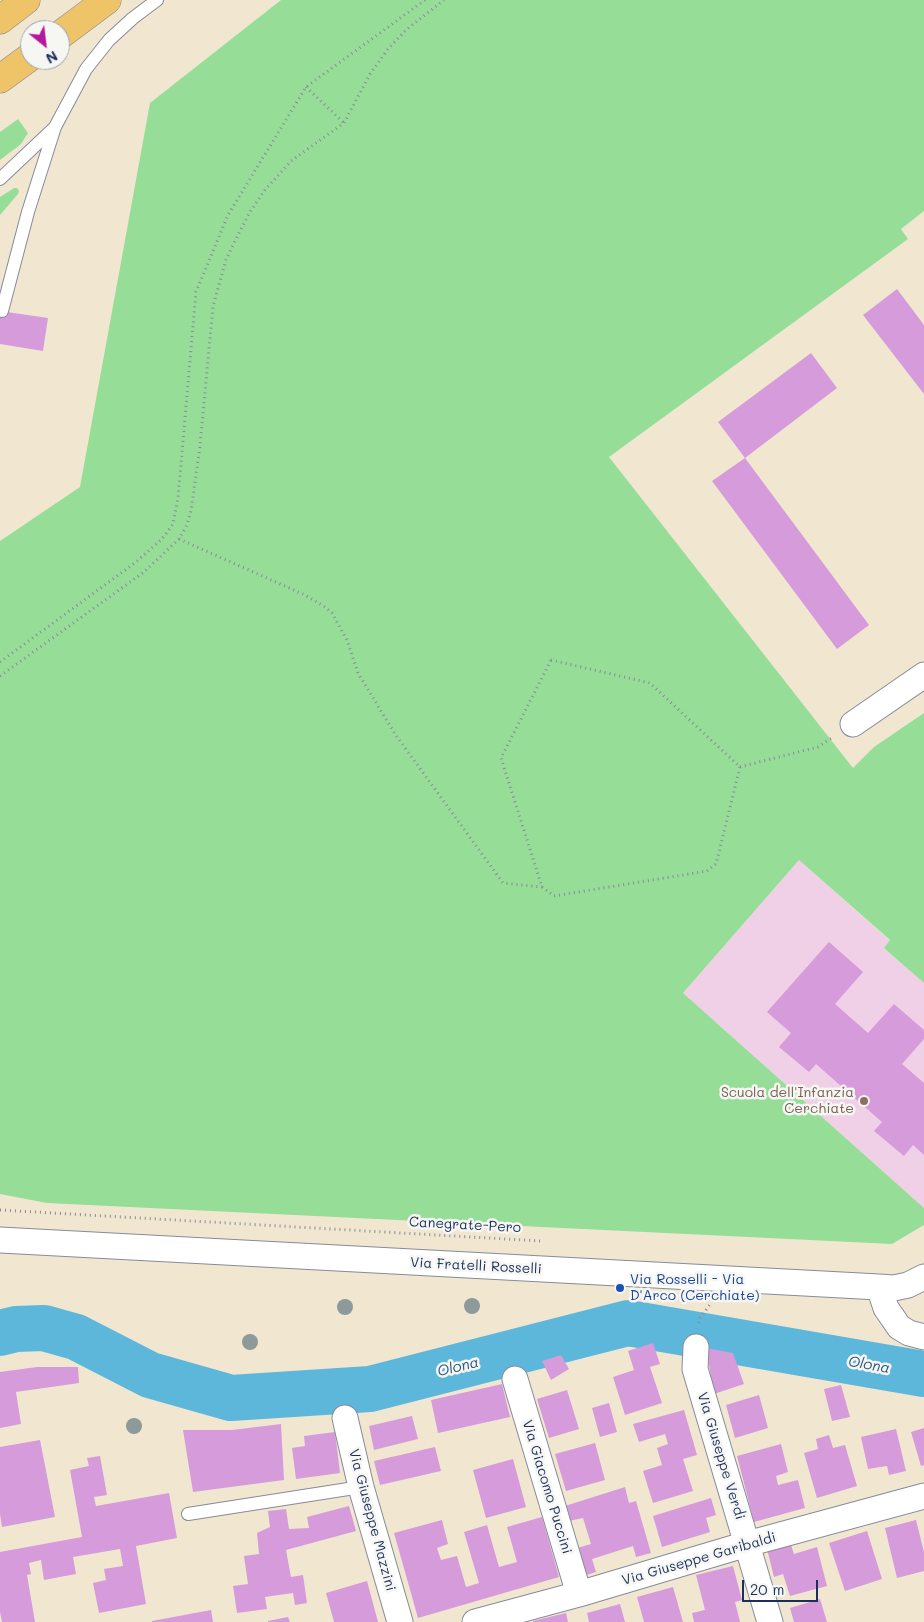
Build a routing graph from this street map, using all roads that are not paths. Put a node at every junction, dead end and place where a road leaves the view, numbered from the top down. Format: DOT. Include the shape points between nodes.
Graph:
graph roads {
  1 [pos="26,0"];
  2 [pos="107,0"];
  3 [pos="157,0"];
  4 [pos="0,20"];
  5 [pos="70,28"];
  6 [pos="20,64"];
  7 [pos="0,79"];
  8 [pos="54,127"];
  9 [pos="0,179"];
  10 [pos="2,311"];
  11 [pos="924,675"];
  12 [pos="853,724"];
  13 [pos="0,1240"];
  14 [pos="924,1277"];
  15 [pos="879,1287"];
  16 [pos="924,1337"];
  17 [pos="696,1347"];
  18 [pos="515,1379"];
  19 [pos="345,1418"];
  20 [pos="361,1487"];
  21 [pos="924,1496"];
  22 [pos="188,1514"];
  23 [pos="747,1544"];
  24 [pos="579,1594"];
  25 [pos="400,1622"];
  26 [pos="475,1622"];
  27 [pos="770,1622"];
  1 -- 4 [label="highway"];
  2 -- 5 [label="highway"];
  3 -- 8 [label="lane" via="109,40 86,69"];
  6 -- 7 [label="highway"];
  8 -- 9 [label="lane"];
  8 -- 10 [label="lane"];
  11 -- 12 [label="street"];
  13 -- 15 [label="street, Via Fratelli Rosselli"];
  14 -- 15 [label="street, Via Fratelli Rosselli" via="908,1285"];
  15 -- 16 [label="street" via="886,1308 899,1327"];
  17 -- 23 [label="street, Via Giuseppe Verdi" via="695,1369"];
  18 -- 24 [label="street, Via Giacomo Puccini"];
  19 -- 20 [label="street, Via Giuseppe Mazzini"];
  20 -- 22 [label="lane"];
  20 -- 25 [label="street, Via Giuseppe Mazzini"];
  21 -- 23 [label="street, Via Giuseppe Garibaldi"];
  23 -- 24 [label="street, Via Giuseppe Garibaldi"];
  23 -- 27 [label="street, Via Giuseppe Verdi"];
  24 -- 26 [label="street, Via Giuseppe Garibaldi"];
}
